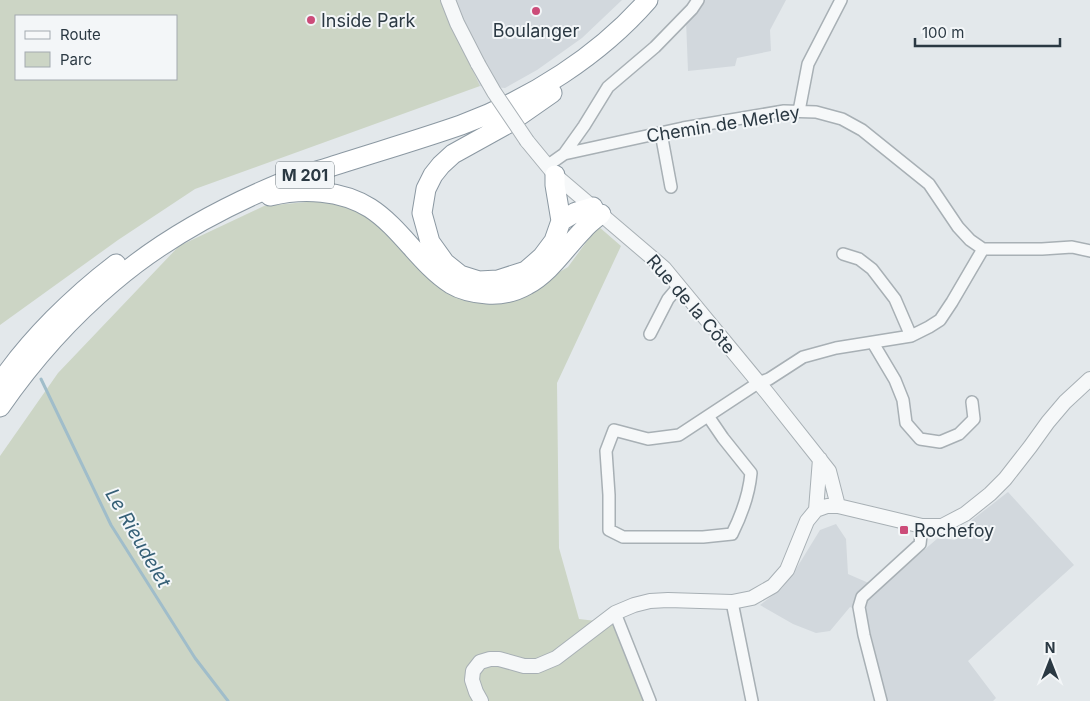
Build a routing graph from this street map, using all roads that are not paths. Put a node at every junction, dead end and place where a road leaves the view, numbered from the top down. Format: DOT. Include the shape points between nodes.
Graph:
graph roads {
  1 [pos="448,0"];
  2 [pos="640,0"];
  3 [pos="648,0"];
  4 [pos="655,0"];
  5 [pos="698,0"];
  6 [pos="841,0"];
  7 [pos="799,111"];
  8 [pos="661,133"];
  9 [pos="564,154"];
  10 [pos="551,170"];
  11 [pos="671,187"];
  12 [pos="597,210"];
  13 [pos="561,221"];
  14 [pos="197,223"];
  15 [pos="983,250"];
  16 [pos="1090,251"];
  17 [pos="843,254"];
  18 [pos="679,286"];
  19 [pos="650,334"];
  20 [pos="911,336"];
  21 [pos="873,342"];
  22 [pos="1090,379"];
  23 [pos="758,383"];
  24 [pos="0,384"];
  25 [pos="972,402"];
  26 [pos="0,407"];
  27 [pos="708,416"];
  28 [pos="820,458"];
  29 [pos="838,506"];
  30 [pos="816,510"];
  31 [pos="922,526"];
  32 [pos="732,602"];
  33 [pos="615,613"];
  34 [pos="481,701"];
  35 [pos="650,701"];
  36 [pos="752,701"];
  37 [pos="881,701"];
  1 -- 10 [label="street, Rue de la Côte, bridge" via="494,92"];
  2 -- 24 [label="highway, M 201" via="605,36 536,84 461,118 278,174 162,232 88,286 46,327"];
  3 -- 14 [label="highway, M 201" via="592,53 500,108 461,124 282,182"];
  4 -- 13 [label="highway" via="632,25 556,90 508,123 453,154 433,175 426,189 422,213 430,242 445,263 460,275 479,281 498,280 526,271 554,241"];
  5 -- 9 [label="street" via="655,47 608,87"];
  6 -- 7 [label="street" via="808,64"];
  7 -- 8 [label="street, Chemin de Merley"];
  7 -- 15 [label="street, Chemin de Merley" via="825,114 862,130 928,184 958,227"];
  8 -- 9 [label="street, Chemin de Merley"];
  8 -- 11 [label="street"];
  9 -- 10 [label="street, Chemin de Merley"];
  10 -- 12 [label="street, Rue de la Côte"];
  10 -- 13 [label="highway"];
  12 -- 13 [label="highway" via="576,212"];
  12 -- 14 [label="highway" via="559,258 538,278 526,287 494,294 476,293 451,284 395,229 352,198 307,191 272,195"];
  12 -- 18 [label="street, Rue de la Côte" via="664,268"];
  14 -- 26 [label="highway, M 201" via="139,261 77,314 42,352"];
  15 -- 16 [label="street" via="1072,247"];
  15 -- 20 [label="street" via="940,320"];
  17 -- 20 [label="street" via="860,259 872,269 895,299"];
  18 -- 19 [label="street"];
  18 -- 23 [label="street, Rue de la Côte"];
  20 -- 21 [label="street"];
  21 -- 23 [label="street" via="803,357"];
  21 -- 25 [label="street" via="895,380 903,400 906,423 920,439 940,442 959,434 974,419"];
  22 -- 31 [label="street" via="1053,415 990,494 965,514 942,526"];
  23 -- 27 [label="street"];
  23 -- 28 [label="street, Rue de la Côte"];
  27 -- 27 [label="street" via="679,435 648,439 614,430 606,451 610,530 623,537 732,534 742,514 751,473"];
  28 -- 29 [label="street, Rue de la Côte" via="829,471"];
  28 -- 30 [label="street"];
  29 -- 30 [label="street"];
  29 -- 31 [label="street"];
  30 -- 32 [label="street" via="807,521 787,570 774,586 752,598"];
  31 -- 37 [label="street" via="920,544 862,597 859,607"];
  32 -- 33 [label="street" via="650,601"];
  32 -- 36 [label="street"];
  33 -- 34 [label="street" via="556,658 537,666 499,659 480,662 473,671 472,680"];
  33 -- 35 [label="street"];
}
